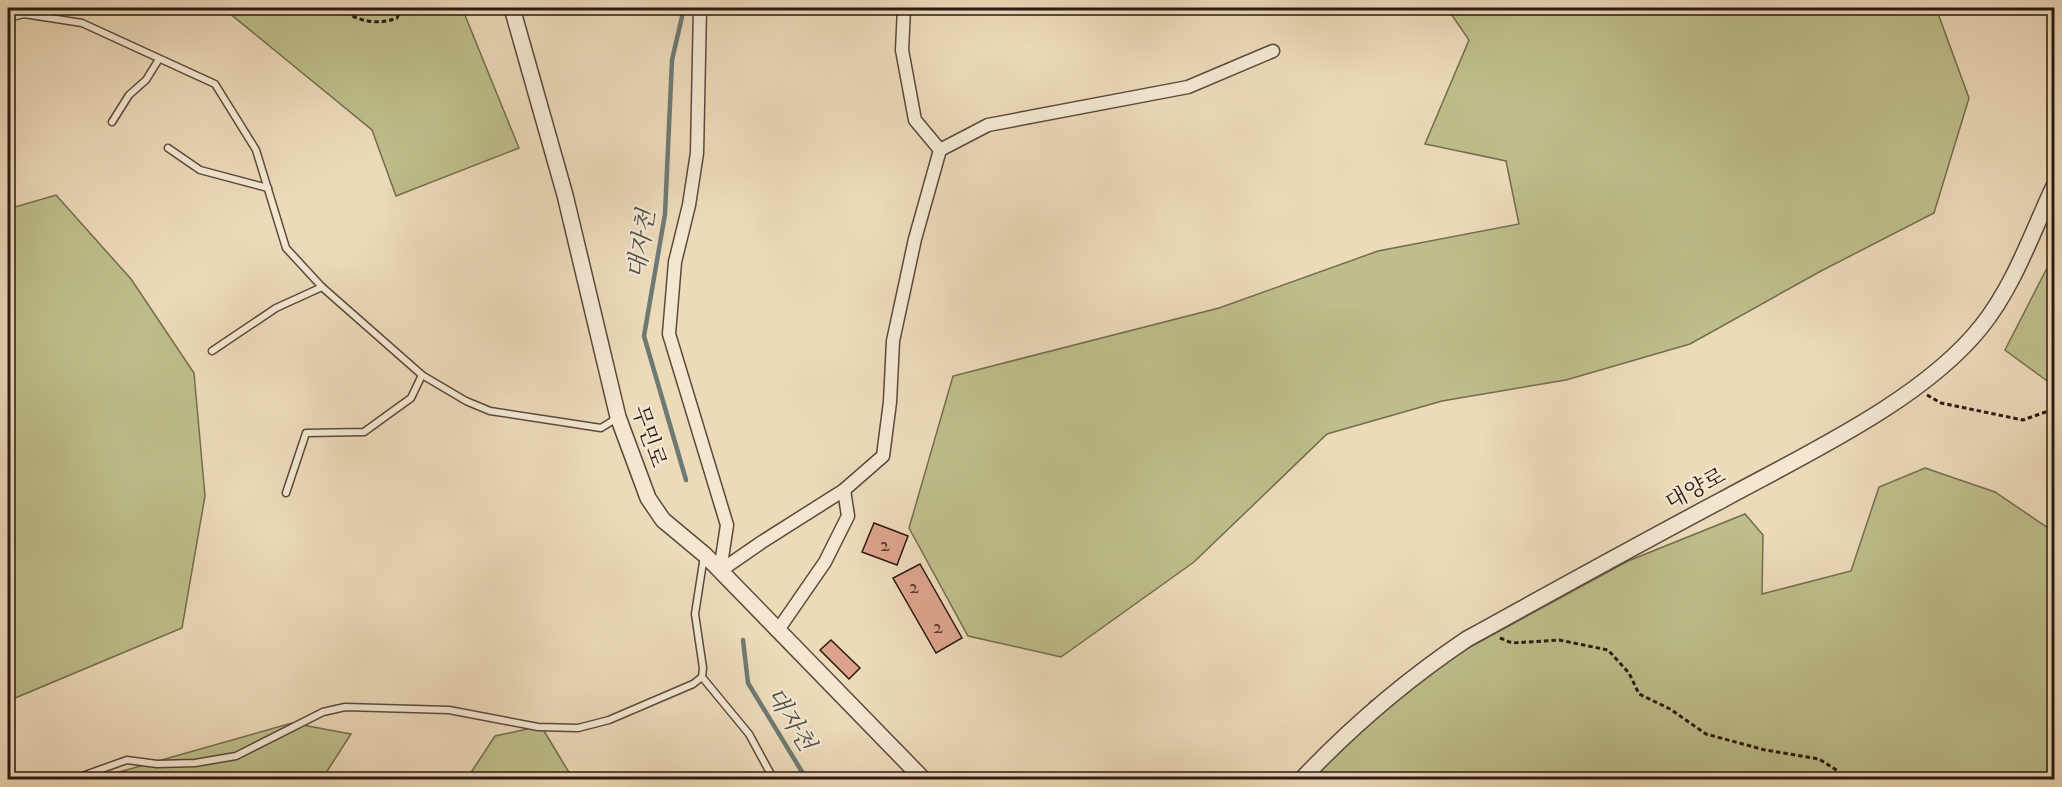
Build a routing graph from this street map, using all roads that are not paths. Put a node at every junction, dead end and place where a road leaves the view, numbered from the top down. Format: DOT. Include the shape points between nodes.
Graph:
graph roads {
  1 [pos="512,8"];
  2 [pos="700,8"];
  3 [pos="904,8"];
  4 [pos="8,18"];
  5 [pos="1273,51"];
  6 [pos="159,59"];
  7 [pos="112,122"];
  8 [pos="168,148"];
  9 [pos="940,150"];
  10 [pos="2055,186"];
  11 [pos="268,188"];
  12 [pos="322,287"];
  13 [pos="212,351"];
  14 [pos="422,375"];
  15 [pos="618,417"];
  16 [pos="844,490"];
  17 [pos="286,493"];
  18 [pos="705,555"];
  19 [pos="720,572"];
  20 [pos="778,630"];
  21 [pos="702,677"];
  22 [pos="70,780"];
  23 [pos="774,780"];
  24 [pos="924,780"];
  25 [pos="1301,780"];
  1 -- 15 [label="street, 무민로" via="565,195"];
  2 -- 19 [label="street" via="697,153 675,262 669,334 727,525"];
  3 -- 9 [label="street" via="902,50 915,120"];
  4 -- 6 [label="lane" via="24,14 82,23"];
  5 -- 9 [label="street" via="1188,87 988,125"];
  6 -- 7 [label="lane"];
  6 -- 11 [label="lane" via="215,84 256,150"];
  8 -- 11 [label="lane" via="200,170"];
  9 -- 16 [label="street" via="915,239 893,341 883,456"];
  10 -- 25 [label="street, 대양로" via="2003,294 1987,319 1946,365 1802,456 1483,630 1421,670 1374,707"];
  11 -- 12 [label="lane" via="286,248"];
  12 -- 13 [label="lane" via="276,308"];
  12 -- 14 [label="lane"];
  14 -- 15 [label="lane" via="490,411 601,428"];
  14 -- 17 [label="lane" via="411,398 364,432 306,433"];
  15 -- 18 [label="street, 무민로" via="648,498 663,520"];
  16 -- 19 [label="street"];
  16 -- 20 [label="street" via="848,516 825,562"];
  18 -- 19 [label="street, 무민로"];
  18 -- 21 [label="lane" via="695,614"];
  19 -- 20 [label="street, 무민로"];
  20 -- 24 [label="street, 무민로"];
  21 -- 22 [label="lane" via="609,720 578,728 538,727 449,710 345,707 323,712 236,756 195,763 127,760"];
  21 -- 23 [label="lane" via="749,734"];
}
